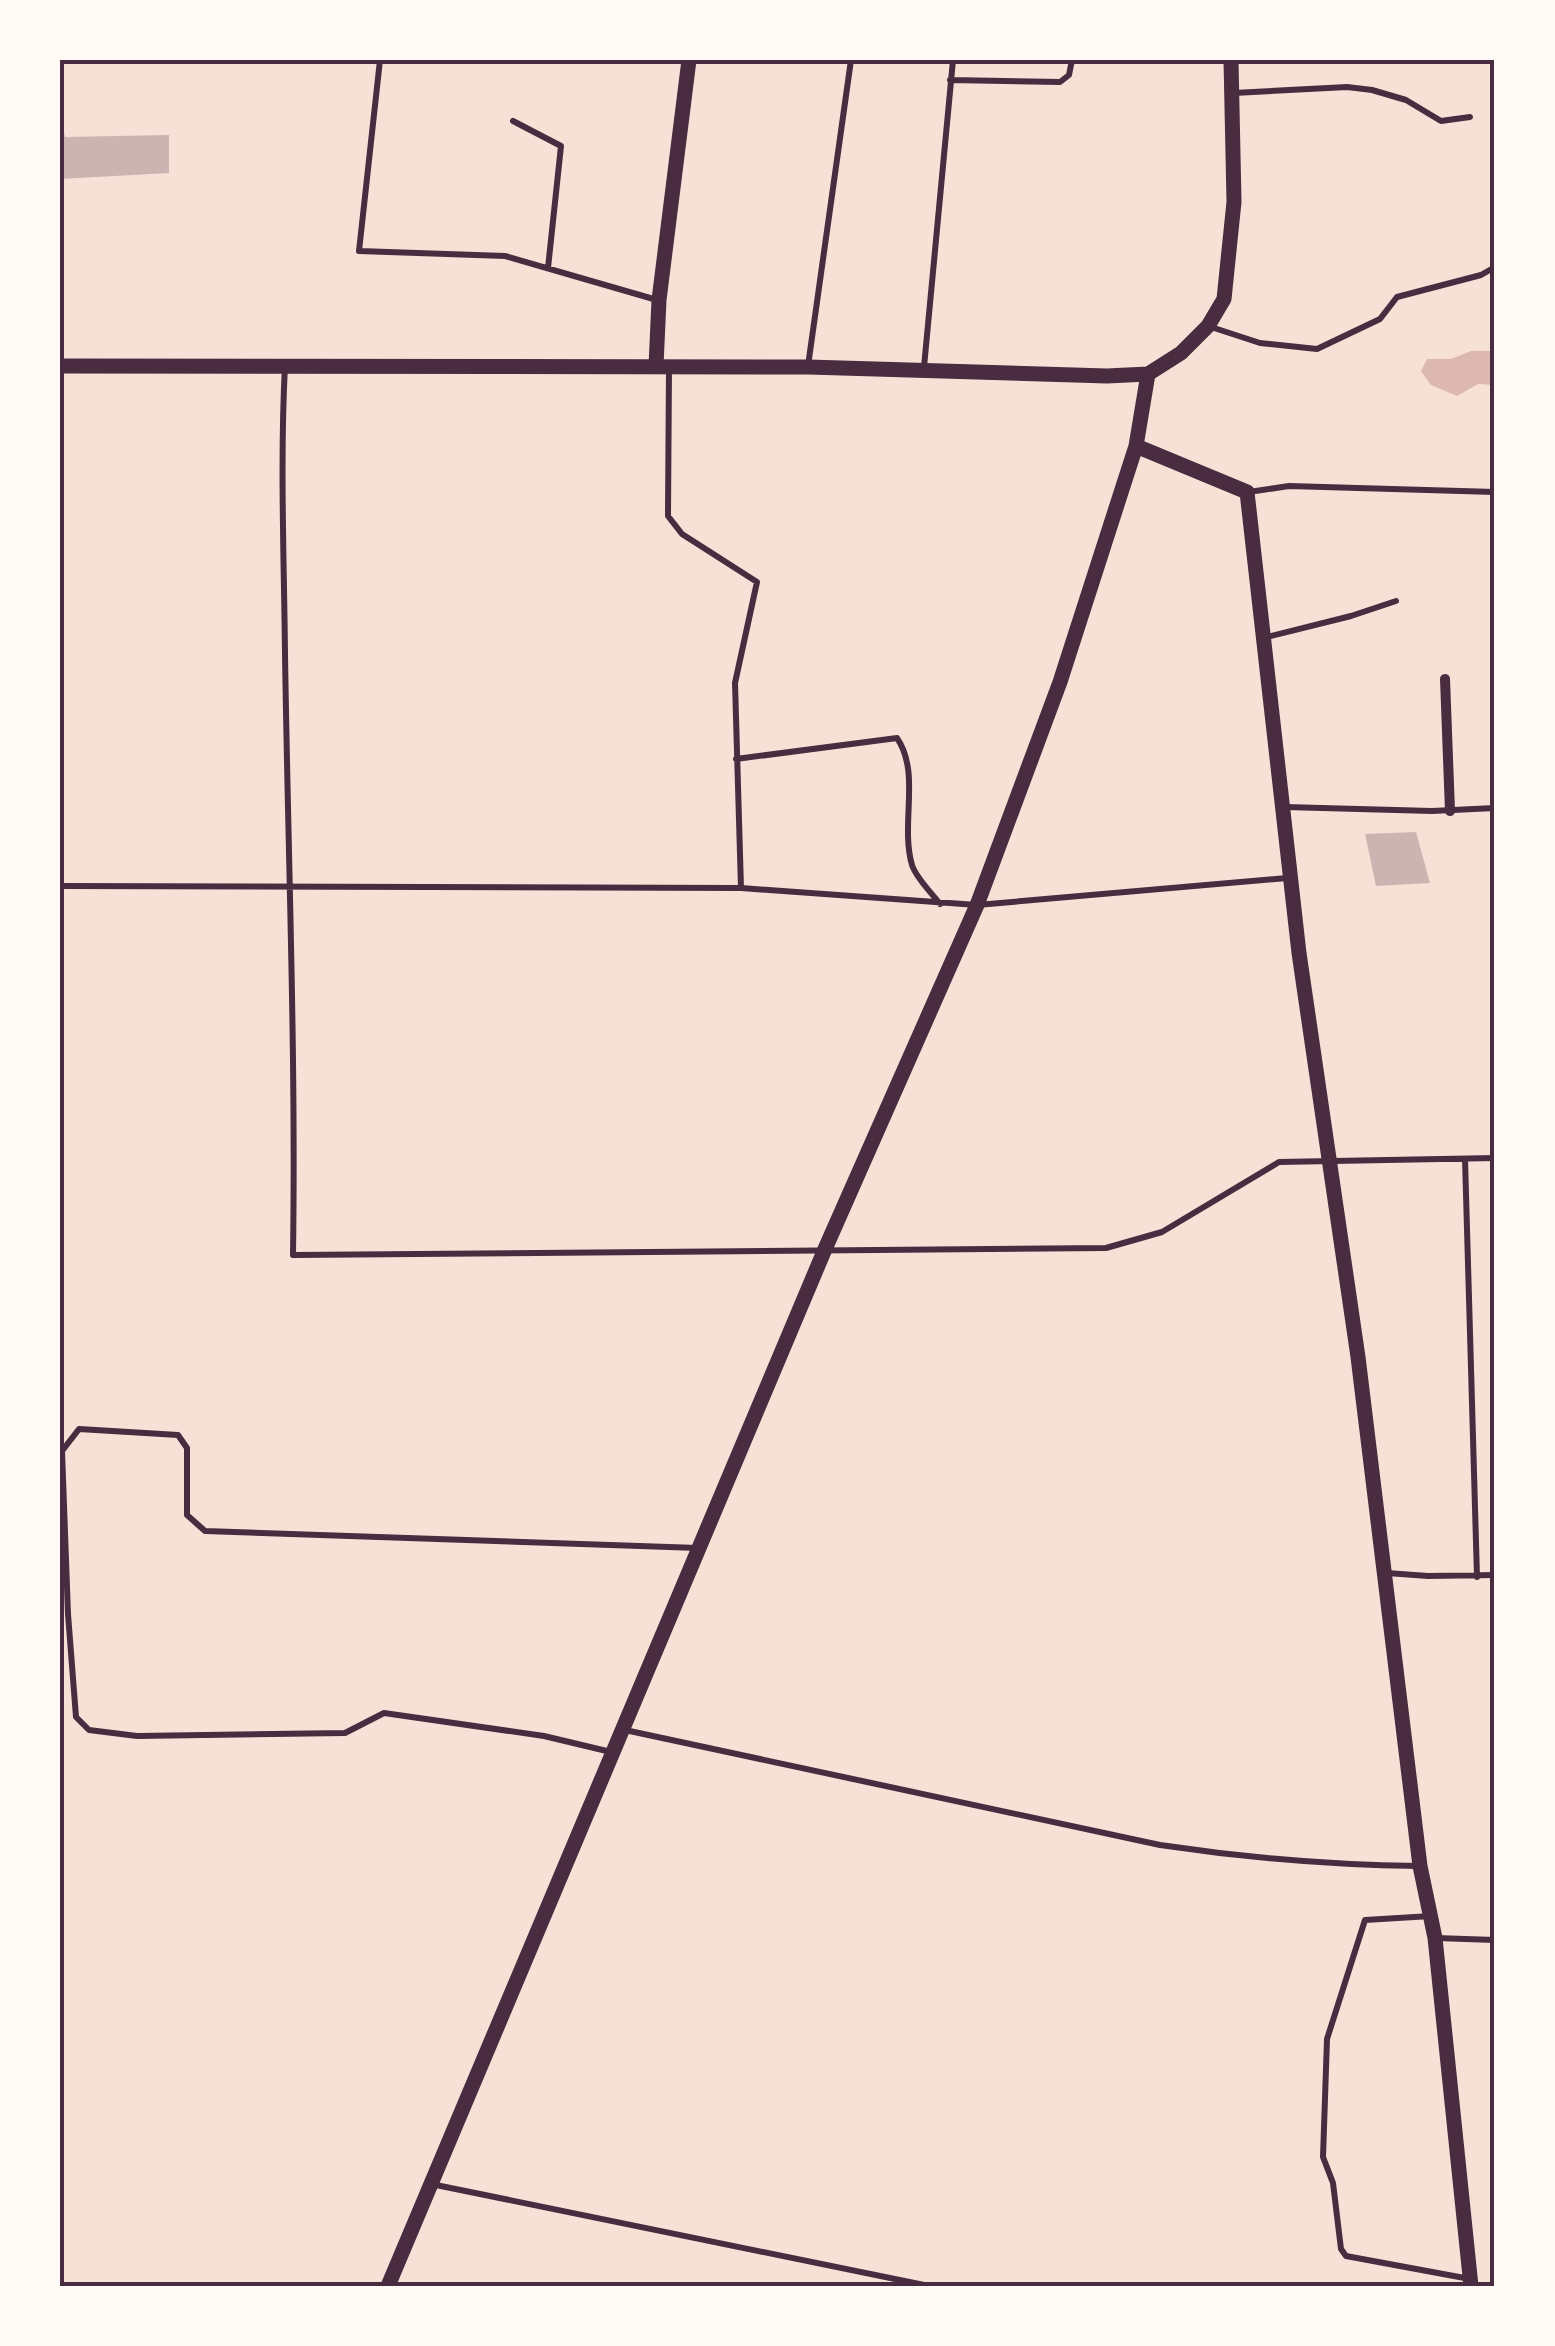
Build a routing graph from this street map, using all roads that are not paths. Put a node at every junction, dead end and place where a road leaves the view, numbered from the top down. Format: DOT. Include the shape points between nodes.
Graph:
graph roads {
  1 [pos="380,60"];
  2 [pos="689,60"];
  3 [pos="851,60"];
  4 [pos="952,60"];
  5 [pos="1072,60"];
  6 [pos="1231,60"];
  7 [pos="950,80"];
  8 [pos="1232,93"];
  9 [pos="1470,116"];
  10 [pos="513,122"];
  11 [pos="1495,267"];
  12 [pos="548,268"];
  13 [pos="658,300"];
  14 [pos="1208,326"];
  15 [pos="285,365"];
  16 [pos="60,366"];
  17 [pos="662,366"];
  18 [pos="808,367"];
  19 [pos="923,371"];
  20 [pos="1148,374"];
  21 [pos="1136,446"];
  22 [pos="1248,492"];
  23 [pos="1495,492"];
  24 [pos="1396,601"];
  25 [pos="1262,638"];
  26 [pos="1445,680"];
  27 [pos="736,760"];
  28 [pos="1284,807"];
  29 [pos="1495,808"];
  30 [pos="1450,810"];
  31 [pos="1290,878"];
  32 [pos="288,885"];
  33 [pos="60,886"];
  34 [pos="740,888"];
  35 [pos="940,904"];
  36 [pos="977,904"];
  37 [pos="1495,1158"];
  38 [pos="1465,1159"];
  39 [pos="1332,1162"];
  40 [pos="825,1248"];
  41 [pos="699,1548"];
  42 [pos="1386,1573"];
  43 [pos="1495,1575"];
  44 [pos="1477,1577"];
  45 [pos="60,1638"];
  46 [pos="70,1638"];
  47 [pos="623,1729"];
  48 [pos="613,1752"];
  49 [pos="1420,1866"];
  50 [pos="1431,1916"];
  51 [pos="1435,1938"];
  52 [pos="1495,1940"];
  53 [pos="430,2184"];
  54 [pos="1471,2283"];
  55 [pos="388,2286"];
  56 [pos="929,2286"];
  1 -- 12 [label="lane" via="359,251 505,256"];
  2 -- 13 [label="street"];
  3 -- 18 [label="lane"];
  4 -- 7 [label="lane"];
  5 -- 7 [label="lane" via="1060,82"];
  6 -- 8 [label="street"];
  7 -- 19 [label="lane"];
  8 -- 9 [label="lane" via="1347,87 1406,100 1441,120"];
  8 -- 14 [label="street" via="1230,257 1224,299"];
  10 -- 12 [label="lane" via="561,146"];
  11 -- 14 [label="lane" via="1396,297 1380,319 1317,349 1260,343"];
  12 -- 13 [label="lane"];
  13 -- 17 [label="street"];
  14 -- 20 [label="street"];
  15 -- 16 [label="street"];
  15 -- 17 [label="street"];
  15 -- 32 [label="lane"];
  17 -- 18 [label="street"];
  17 -- 27 [label="lane" via="668,516 682,534 758,582 736,683"];
  18 -- 19 [label="street"];
  19 -- 20 [label="street"];
  20 -- 21 [label="street"];
  21 -- 22 [label="street"];
  21 -- 36 [label="street" via="1060,682"];
  22 -- 23 [label="lane" via="1289,486"];
  22 -- 25 [label="street"];
  24 -- 25 [label="lane"];
  25 -- 28 [label="street"];
  26 -- 30 [label="street"];
  27 -- 34 [label="lane"];
  27 -- 35 [label="lane" via="896,738 907,753 912,868"];
  28 -- 30 [label="lane"];
  28 -- 31 [label="street"];
  29 -- 30 [label="lane"];
  31 -- 36 [label="lane"];
  31 -- 39 [label="street"];
  32 -- 33 [label="lane"];
  32 -- 34 [label="lane"];
  32 -- 40 [label="lane" via="296,1082 293,1255"];
  34 -- 35 [label="lane"];
  35 -- 36 [label="lane"];
  36 -- 40 [label="street"];
  37 -- 38 [label="lane"];
  38 -- 39 [label="lane"];
  38 -- 44 [label="lane"];
  39 -- 40 [label="lane" via="1279,1162 1162,1232 1106,1248"];
  39 -- 42 [label="street"];
  40 -- 41 [label="street"];
  41 -- 46 [label="lane" via="205,1531 187,1515 188,1448 178,1434 79,1429 62,1450"];
  41 -- 47 [label="street"];
  42 -- 44 [label="lane"];
  42 -- 49 [label="street"];
  43 -- 44 [label="lane"];
  45 -- 46 [label="lane"];
  46 -- 48 [label="lane" via="76,1717 89,1730 137,1736 345,1733 384,1714"];
  47 -- 48 [label="street"];
  47 -- 49 [label="lane" via="1160,1845 1250,1858"];
  48 -- 53 [label="street"];
  49 -- 50 [label="street"];
  50 -- 51 [label="street"];
  50 -- 54 [label="lane" via="1365,1920 1328,2040 1323,2157 1346,2256"];
  51 -- 52 [label="lane"];
  51 -- 54 [label="street"];
  53 -- 55 [label="street"];
  53 -- 56 [label="lane"];
}
